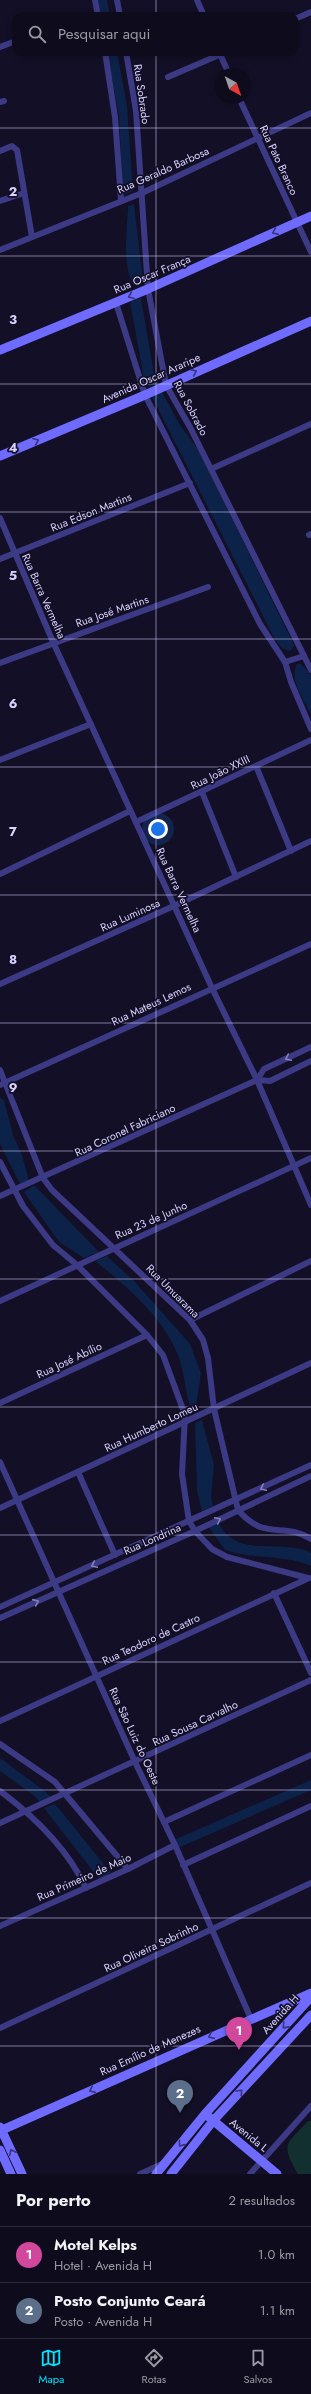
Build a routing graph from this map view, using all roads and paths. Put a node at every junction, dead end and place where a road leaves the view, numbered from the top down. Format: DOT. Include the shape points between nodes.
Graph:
graph roads {
  1 [pos="95,0"];
  2 [pos="117,0"];
  3 [pos="197,0"];
  4 [pos="97,12"];
  5 [pos="119,12"];
  6 [pos="202,12"];
  7 [pos="311,12"];
  8 [pos="299,17"];
  9 [pos="12,42"];
  10 [pos="0,47"];
  11 [pos="106,56"];
  12 [pos="127,56"];
  13 [pos="215,56"];
  14 [pos="223,56"];
  15 [pos="227,68"];
  16 [pos="168,77"];
  17 [pos="242,104"];
  18 [pos="311,114"];
  19 [pos="256,138"];
  20 [pos="0,151"];
  21 [pos="24,193"];
  22 [pos="142,193"];
  23 [pos="121,200"];
  24 [pos="0,201"];
  25 [pos="311,216"];
  26 [pos="297,222"];
  27 [pos="32,237"];
  28 [pos="0,250"];
  29 [pos="311,252"];
  30 [pos="148,289"];
  31 [pos="116,302"];
  32 [pos="311,321"];
  33 [pos="0,350"];
  34 [pos="166,384"];
  35 [pos="145,395"];
  36 [pos="311,424"];
  37 [pos="0,456"];
  38 [pos="211,469"];
  39 [pos="190,483"];
  40 [pos="0,518"];
  41 [pos="14,554"];
  42 [pos="0,559"];
  43 [pos="208,587"];
  44 [pos="54,642"];
  45 [pos="304,656"];
  46 [pos="285,662"];
  47 [pos="0,663"];
  48 [pos="311,670"];
  49 [pos="91,724"];
  50 [pos="311,729"];
  51 [pos="311,740"];
  52 [pos="0,760"];
  53 [pos="256,766"];
  54 [pos="202,792"];
  55 [pos="130,811"];
  56 [pos="136,822"];
  57 [pos="311,841"];
  58 [pos="291,850"];
  59 [pos="0,874"];
  60 [pos="236,877"];
  61 [pos="176,906"];
  62 [pos="311,944"];
  63 [pos="0,984"];
  64 [pos="212,988"];
  65 [pos="311,1047"];
  66 [pos="311,1061"];
  67 [pos="0,1070"];
  68 [pos="257,1080"];
  69 [pos="6,1082"];
  70 [pos="0,1085"];
  71 [pos="311,1158"];
  72 [pos="0,1162"];
  73 [pos="293,1166"];
  74 [pos="43,1178"];
  75 [pos="15,1190"];
  76 [pos="0,1196"];
  77 [pos="311,1205"];
  78 [pos="113,1248"];
  79 [pos="311,1261"];
  80 [pos="77,1265"];
  81 [pos="0,1301"];
  82 [pos="190,1320"];
  83 [pos="147,1335"];
  84 [pos="311,1363"];
  85 [pos="0,1403"];
  86 [pos="214,1409"];
  87 [pos="185,1422"];
  88 [pos="0,1462"];
  89 [pos="311,1465"];
  90 [pos="78,1472"];
  91 [pos="311,1476"];
  92 [pos="284,1478"];
  93 [pos="288,1486"];
  94 [pos="17,1500"];
  95 [pos="237,1500"];
  96 [pos="0,1508"];
  97 [pos="238,1510"];
  98 [pos="189,1521"];
  99 [pos="195,1531"];
  100 [pos="311,1538"];
  101 [pos="115,1555"];
  102 [pos="309,1577"];
  103 [pos="54,1584"];
  104 [pos="58,1592"];
  105 [pos="274,1593"];
  106 [pos="0,1607"];
  107 [pos="0,1618"];
  108 [pos="311,1674"];
  109 [pos="96,1675"];
  110 [pos="311,1680"];
  111 [pos="0,1721"];
  112 [pos="0,1744"];
  113 [pos="311,1755"];
  114 [pos="135,1762"];
  115 [pos="0,1790"];
  116 [pos="66,1793"];
  117 [pos="311,1806"];
  118 [pos="28,1811"];
  119 [pos="164,1822"];
  120 [pos="0,1823"];
  121 [pos="175,1845"];
  122 [pos="183,1865"];
  123 [pos="128,1869"];
  124 [pos="311,1883"];
  125 [pos="86,1888"];
  126 [pos="0,1926"];
  127 [pos="212,1929"];
  128 [pos="311,1993"];
  129 [pos="311,1997"];
  130 [pos="311,2015"];
  131 [pos="251,2018"];
  132 [pos="0,2028"];
  133 [pos="311,2106"];
  134 [pos="205,2114"];
  135 [pos="213,2121"];
  136 [pos="0,2130"];
  137 [pos="0,2150"];
  138 [pos="262,2160"];
  139 [pos="165,2163"];
  140 [pos="11,2174"];
  141 [pos="22,2174"];
  142 [pos="140,2174"];
  143 [pos="156,2174"];
  144 [pos="170,2174"];
  145 [pos="250,2174"];
  146 [pos="277,2174"];
  1 -- 4 [label="street"];
  2 -- 5 [label="street"];
  3 -- 6 [label="street"];
  7 -- 8 [label="street"];
  9 -- 10 [label="street"];
  11 -- 23 [label="street" via="115,117"];
  12 -- 22 [label="street, Rua Sobrado" via="136,110"];
  13 -- 16 [label="street"];
  14 -- 15 [label="street"];
  17 -- 19 [label="street, Rua Pato Branco"];
  18 -- 19 [label="street, Rua Geraldo Barbosa"];
  19 -- 22 [label="street, Rua Geraldo Barbosa"];
  19 -- 26 [label="street, Rua Pato Branco"];
  20 -- 21 [label="street" via="12,146 17,150"];
  21 -- 24 [label="street"];
  21 -- 27 [label="street"];
  22 -- 23 [label="street, Rua Geraldo Barbosa"];
  22 -- 30 [label="street, Rua Sobrado"];
  23 -- 27 [label="street, Rua Geraldo Barbosa"];
  25 -- 26 [label="street, Rua Oscar França"];
  26 -- 29 [label="street, Rua Pato Branco"];
  26 -- 30 [label="street, Rua Oscar França, one-way"];
  27 -- 28 [label="street, Rua Geraldo Barbosa"];
  30 -- 31 [label="street, Rua Oscar França, one-way"];
  30 -- 34 [label="street, Rua Sobrado"];
  31 -- 33 [label="street, Rua Oscar França"];
  31 -- 35 [label="street"];
  34 -- 32 [label="street, Avenida Oscar Araripe, one-way"];
  34 -- 35 [label="street, Avenida Oscar Araripe"];
  34 -- 38 [label="street, Rua Sobrado"];
  37 -- 35 [label="street, Avenida Oscar Araripe, one-way"];
  35 -- 39 [label="street"];
  36 -- 38 [label="street"];
  38 -- 45 [label="street, Rua Sobrado"];
  39 -- 41 [label="street, Rua Edson Martins"];
  39 -- 46 [label="street" via="260,624"];
  40 -- 41 [label="street, Rua Barra Vermelha"];
  41 -- 42 [label="street, Rua Edson Martins"];
  41 -- 44 [label="street, Rua Barra Vermelha"];
  43 -- 44 [label="street, Rua José Martins"];
  44 -- 47 [label="street, Rua José Martins"];
  44 -- 49 [label="street, Rua Barra Vermelha"];
  45 -- 46 [label="street"];
  45 -- 48 [label="street, Rua Sobrado"];
  46 -- 50 [label="street"];
  49 -- 52 [label="street"];
  49 -- 55 [label="street, Rua Barra Vermelha"];
  51 -- 53 [label="street, Rua João XXIII"];
  53 -- 54 [label="street, Rua João XXIII"];
  53 -- 58 [label="street"];
  54 -- 56 [label="street, Rua João XXIII"];
  54 -- 60 [label="street"];
  55 -- 56 [label="street, Rua Barra Vermelha"];
  55 -- 59 [label="street"];
  56 -- 61 [label="street, Rua Barra Vermelha"];
  57 -- 58 [label="street, Rua Luminosa"];
  58 -- 60 [label="street, Rua Luminosa"];
  60 -- 61 [label="street, Rua Luminosa"];
  61 -- 63 [label="street, Rua Luminosa"];
  61 -- 64 [label="street, Rua Barra Vermelha"];
  62 -- 64 [label="street, Rua Mateus Lemos"];
  64 -- 68 [label="street, Rua Barra Vermelha"];
  64 -- 69 [label="street, Rua Mateus Lemos"];
  65 -- 68 [label="street, Rua Coronel Fabriciano, one-way" via="264,1069"];
  66 -- 68 [label="street, Rua Coronel Fabriciano" via="270,1081"];
  67 -- 69 [label="street, Rua Umuarama"];
  68 -- 73 [label="street, Rua Barra Vermelha"];
  68 -- 74 [label="street, Rua Coronel Fabriciano"];
  69 -- 70 [label="street, Rua Mateus Lemos"];
  69 -- 74 [label="street, Rua Umuarama"];
  71 -- 73 [label="street, Rua 23 de Junho"];
  72 -- 75 [label="street"];
  73 -- 77 [label="street, Rua Barra Vermelha"];
  73 -- 78 [label="street, Rua 23 de Junho"];
  74 -- 75 [label="street, Rua Coronel Fabriciano"];
  74 -- 78 [label="street, Rua Umuarama" via="52,1190"];
  75 -- 76 [label="street, Rua Coronel Fabriciano"];
  75 -- 80 [label="street" via="33,1221 53,1245"];
  78 -- 80 [label="street, Rua 23 de Junho"];
  78 -- 82 [label="street, Rua Umuarama"];
  79 -- 82 [label="street"];
  80 -- 81 [label="street, Rua 23 de Junho"];
  80 -- 83 [label="street"];
  82 -- 86 [label="street, Rua Umuarama" via="203,1340"];
  83 -- 85 [label="street, Rua José Abílio"];
  83 -- 87 [label="street" via="163,1355 185,1415"];
  84 -- 86 [label="street, Rua Humberto Lomeu"];
  86 -- 87 [label="street, Rua Humberto Lomeu"];
  86 -- 95 [label="street, Rua Umuarama"];
  87 -- 90 [label="street, Rua Humberto Lomeu"];
  87 -- 98 [label="street" via="182,1474"];
  88 -- 94 [label="street, Rua São Luiz do Oeste"];
  89 -- 92 [label="street, Rua Londrina"];
  90 -- 94 [label="street, Rua Humberto Lomeu"];
  90 -- 101 [label="street"];
  91 -- 93 [label="street, Rua Londrina"];
  92 -- 93 [label="street"];
  92 -- 95 [label="street, Rua Londrina, one-way"];
  93 -- 97 [label="street, Rua Londrina"];
  94 -- 96 [label="street, Rua Humberto Lomeu"];
  94 -- 103 [label="street, Rua São Luiz do Oeste"];
  95 -- 97 [label="street, Rua Umuarama"];
  95 -- 98 [label="street, Rua Londrina"];
  99 -- 97 [label="street, Rua Londrina, one-way"];
  97 -- 100 [label="street" via="249,1523 258,1527 295,1532"];
  98 -- 99 [label="street"];
  98 -- 101 [label="street, Rua Londrina"];
  99 -- 102 [label="street" via="212,1549 227,1557"];
  99 -- 104 [label="street, Rua Londrina"];
  101 -- 103 [label="street, Rua Londrina, one-way"];
  102 -- 105 [label="street, Rua Teodoro de Castro"];
  103 -- 104 [label="street, Rua São Luiz do Oeste"];
  103 -- 106 [label="street, Rua Londrina"];
  107 -- 104 [label="street, Rua Londrina, one-way"];
  104 -- 109 [label="street, Rua São Luiz do Oeste"];
  105 -- 108 [label="street"];
  105 -- 109 [label="street, Rua Teodoro de Castro"];
  109 -- 111 [label="street, Rua Teodoro de Castro"];
  109 -- 114 [label="street, Rua São Luiz do Oeste"];
  110 -- 114 [label="street, Rua Sousa Carvalho"];
  112 -- 116 [label="street" via="40,1769"];
  113 -- 119 [label="street"];
  114 -- 116 [label="street, Rua Sousa Carvalho"];
  114 -- 119 [label="street, Rua São Luiz do Oeste"];
  115 -- 118 [label="street"];
  116 -- 118 [label="street, Rua Sousa Carvalho"];
  116 -- 123 [label="street"];
  117 -- 122 [label="street"];
  118 -- 120 [label="street, Rua Sousa Carvalho"];
  118 -- 125 [label="street" via="75,1866"];
  119 -- 121 [label="street, Rua São Luiz do Oeste"];
  121 -- 122 [label="street, Rua São Luiz do Oeste"];
  121 -- 123 [label="street, Rua Primeiro de Maio"];
  122 -- 127 [label="street, Rua São Luiz do Oeste"];
  123 -- 125 [label="street, Rua Primeiro de Maio"];
  124 -- 127 [label="street, Rua Oliveira Sobrinho"];
  125 -- 126 [label="street, Rua Primeiro de Maio"];
  127 -- 131 [label="street, Rua São Luiz do Oeste"];
  127 -- 132 [label="street, Rua Oliveira Sobrinho" via="172,1950"];
  128 -- 131 [label="street, Rua Emílio de Menezes"];
  129 -- 134 [label="street, Avenida H, one-way"];
  135 -- 130 [label="street, Avenida H, one-way"];
  131 -- 136 [label="street, Rua Emílio de Menezes, one-way"];
  133 -- 138 [label="street"];
  134 -- 135 [label="street, Avenida L"];
  134 -- 139 [label="street, Avenida H, one-way"];
  135 -- 138 [label="street, Avenida L"];
  135 -- 144 [label="street, Avenida H"];
  141 -- 136 [label="street, one-way"];
  137 -- 140 [label="street"];
  138 -- 145 [label="street"];
  138 -- 146 [label="street, Avenida L"];
  139 -- 142 [label="street"];
  139 -- 143 [label="street, Avenida H"];
}
